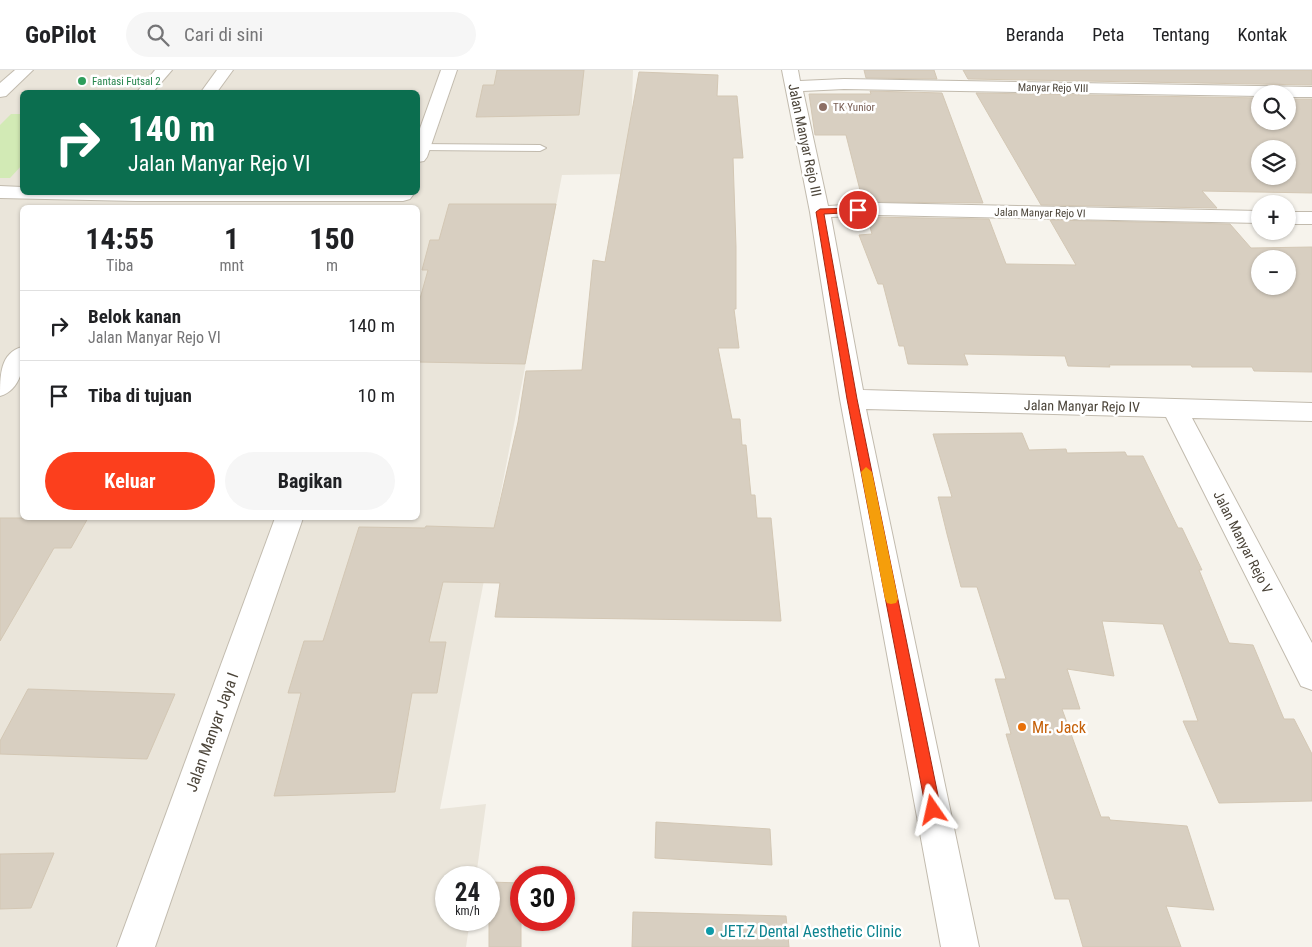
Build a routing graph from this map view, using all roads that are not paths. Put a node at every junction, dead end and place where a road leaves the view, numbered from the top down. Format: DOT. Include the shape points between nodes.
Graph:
graph roads {
  1 [pos="25,70"];
  2 [pos="164,70"];
  3 [pos="225,70"];
  4 [pos="449,70"];
  5 [pos="792,78"];
  6 [pos="147,90"];
  7 [pos="210,90"];
  8 [pos="0,92"];
  9 [pos="1312,92"];
  10 [pos="540,148"];
  11 [pos="420,149"];
  12 [pos="420,152"];
  13 [pos="0,192"];
  14 [pos="20,192"];
  15 [pos="88,195"];
  16 [pos="134,198"];
  17 [pos="402,198"];
  18 [pos="820,212"];
  19 [pos="1251,217"];
  20 [pos="1296,218"];
  21 [pos="1312,218"];
  22 [pos="20,359"];
  23 [pos="0,387"];
  24 [pos="852,399"];
  25 [pos="1174,408"];
  26 [pos="1312,412"];
  27 [pos="288,520"];
  28 [pos="1312,675"];
  29 [pos="136,947"];
  30 [pos="960,947"];
  1 -- 8 [label="street"];
  2 -- 6 [label="street"];
  3 -- 7 [label="street"];
  4 -- 11 [label="street"];
  5 -- 9 [label="street, Manyar Rejo VIII" via="844,84"];
  5 -- 18 [label="street, Jalan Manyar Rejo III"];
  10 -- 12 [label="lane"];
  13 -- 14 [label="street"];
  15 -- 16 [label="street"];
  16 -- 17 [label="street"];
  18 -- 19 [label="street, Jalan Manyar Rejo VI" via="878,210"];
  18 -- 24 [label="street, Jalan Manyar Rejo III"];
  20 -- 21 [label="street"];
  22 -- 23 [label="street"];
  24 -- 25 [label="street, Jalan Manyar Rejo IV"];
  24 -- 30 [label="street, Jalan Manyar Rejo III"];
  25 -- 26 [label="street, Jalan Manyar Rejo IV"];
  25 -- 28 [label="street, Jalan Manyar Rejo V"];
  27 -- 29 [label="street, Jalan Manyar Jaya I"];
}
